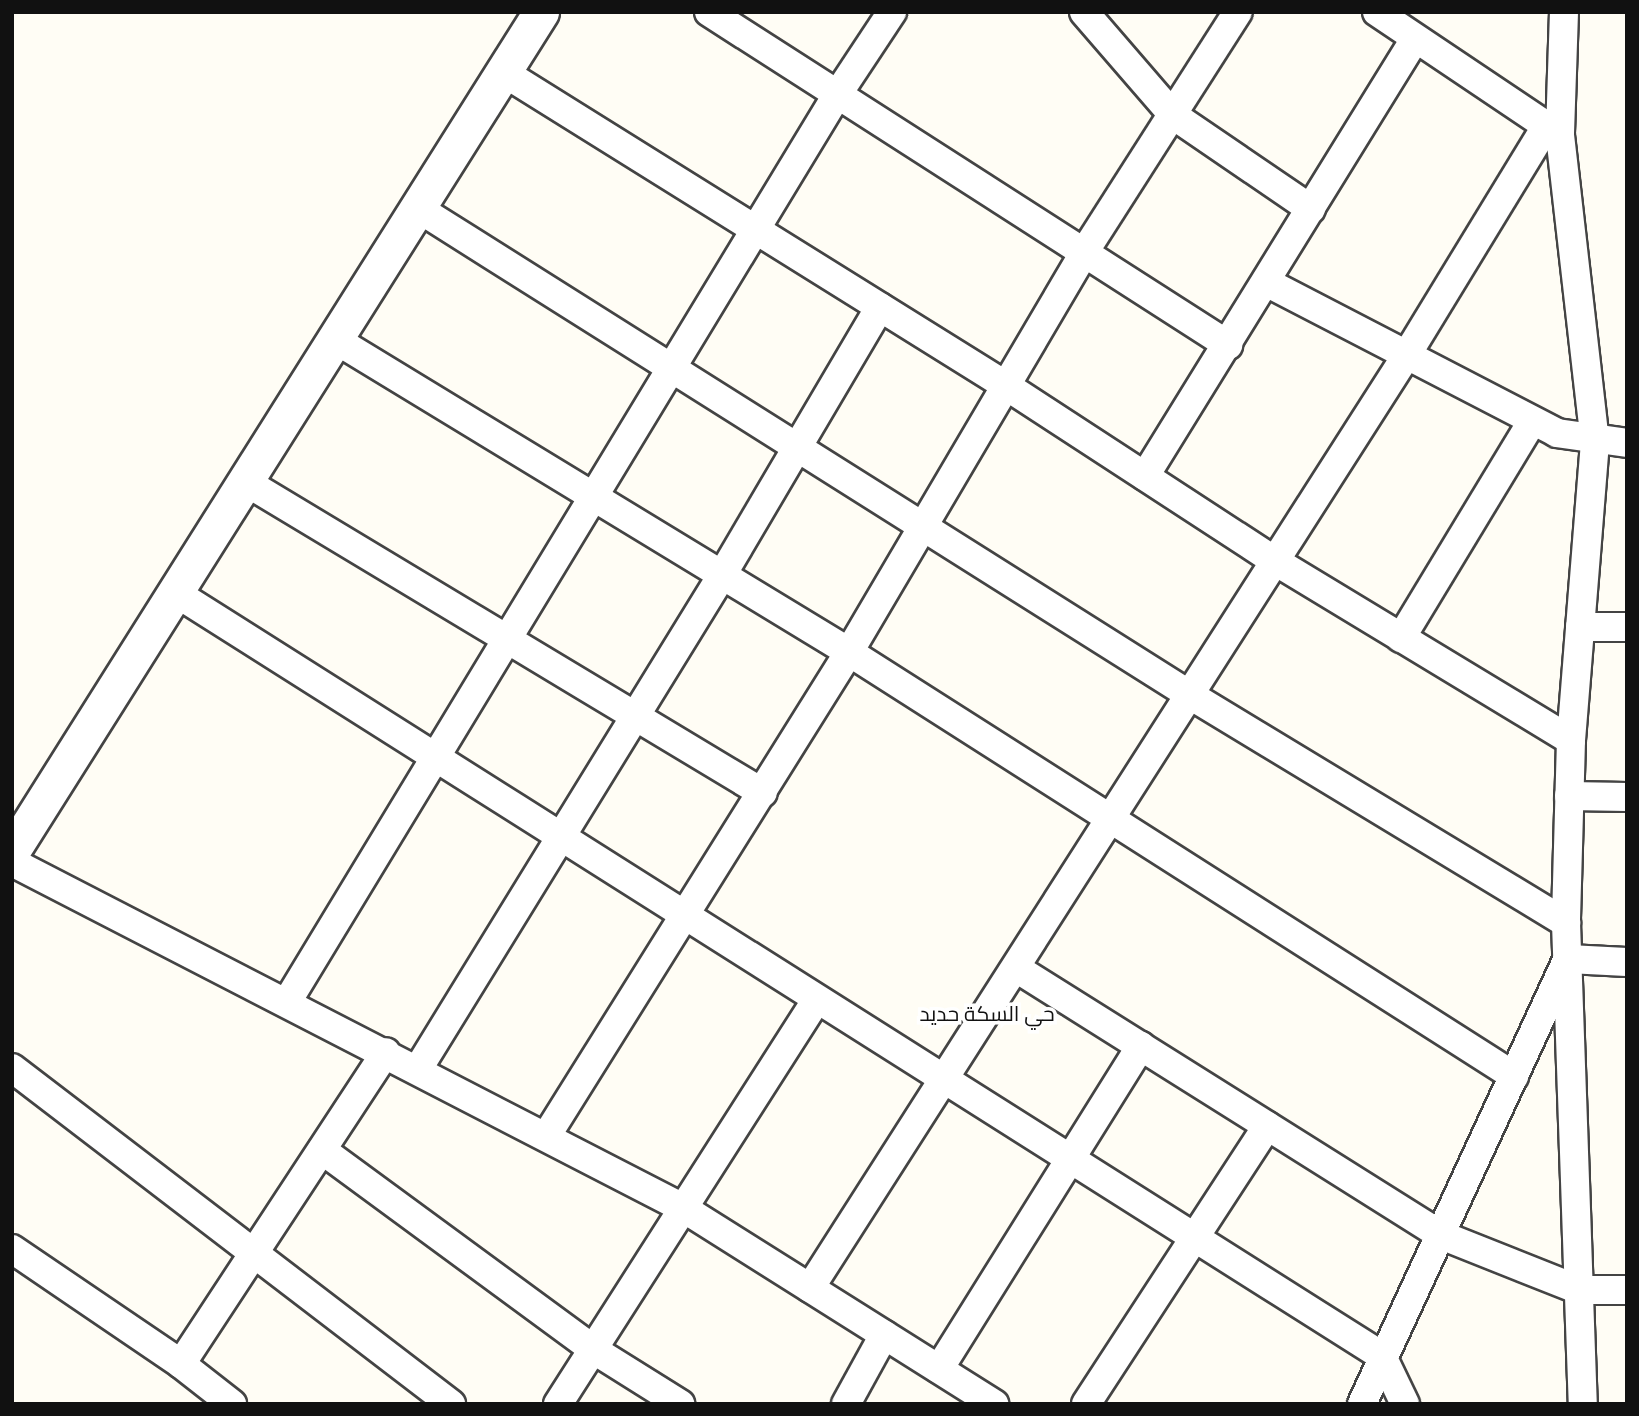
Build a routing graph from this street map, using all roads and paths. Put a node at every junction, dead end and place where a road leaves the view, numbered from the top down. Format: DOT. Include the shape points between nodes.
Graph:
graph roads {
  1 [pos="541,12"];
  2 [pos="709,12"];
  3 [pos="892,12"];
  4 [pos="1084,12"];
  5 [pos="1238,12"];
  6 [pos="1377,12"];
  7 [pos="1564,12"];
  8 [pos="1415,39"];
  9 [pos="503,72"];
  10 [pos="837,95"];
  11 [pos="1173,115"];
  12 [pos="1553,131"];
  13 [pos="416,207"];
  14 [pos="1311,209"];
  15 [pos="757,230"];
  16 [pos="1083,254"];
  17 [pos="1266,282"];
  18 [pos="880,307"];
  19 [pos="336,340"];
  20 [pos="1228,345"];
  21 [pos="1406,356"];
  22 [pos="671,366"];
  23 [pos="1008,387"];
  24 [pos="1532,422"];
  25 [pos="1595,442"];
  26 [pos="1627,443"];
  27 [pos="798,446"];
  28 [pos="1145,476"];
  29 [pos="246,482"];
  30 [pos="596,498"];
  31 [pos="925,526"];
  32 [pos="1275,561"];
  33 [pos="722,575"];
  34 [pos="176,593"];
  35 [pos="1580,627"];
  36 [pos="1627,627"];
  37 [pos="1401,638"];
  38 [pos="507,642"];
  39 [pos="849,652"];
  40 [pos="1190,695"];
  41 [pos="634,716"];
  42 [pos="1571,740"];
  43 [pos="435,758"];
  44 [pos="763,793"];
  45 [pos="1569,796"];
  46 [pos="1627,797"];
  47 [pos="1112,819"];
  48 [pos="558,837"];
  49 [pos="12,851"];
  50 [pos="12,862"];
  51 [pos="686,918"];
  52 [pos="1566,923"];
  53 [pos="1568,960"];
  54 [pos="1627,962"];
  55 [pos="1016,968"];
  56 [pos="816,1000"];
  57 [pos="287,1002"];
  58 [pos="1141,1046"];
  59 [pos="386,1052"];
  60 [pos="12,1068"];
  61 [pos="418,1069"];
  62 [pos="1514,1076"];
  63 [pos="946,1079"];
  64 [pos="1267,1126"];
  65 [pos="547,1135"];
  66 [pos="322,1150"];
  67 [pos="1071,1160"];
  68 [pos="683,1208"];
  69 [pos="1441,1236"];
  70 [pos="1195,1238"];
  71 [pos="12,1249"];
  72 [pos="254,1254"];
  73 [pos="810,1288"];
  74 [pos="1579,1290"];
  75 [pos="1627,1290"];
  76 [pos="884,1335"];
  77 [pos="594,1350"];
  78 [pos="1382,1356"];
  79 [pos="181,1364"];
  80 [pos="939,1369"];
  81 [pos="232,1404"];
  82 [pos="451,1404"];
  83 [pos="558,1404"];
  84 [pos="680,1404"];
  85 [pos="846,1404"];
  86 [pos="994,1404"];
  87 [pos="1086,1404"];
  88 [pos="1362,1404"];
  89 [pos="1405,1404"];
  90 [pos="1583,1404"];
  1 -- 9 [label="street"];
  2 -- 10 [label="street"];
  3 -- 10 [label="street"];
  4 -- 11 [label="street"];
  5 -- 11 [label="street"];
  6 -- 8 [label="street"];
  7 -- 12 [label="street"];
  8 -- 12 [label="street"];
  8 -- 14 [label="street"];
  9 -- 13 [label="street"];
  9 -- 15 [label="street"];
  10 -- 15 [label="street"];
  10 -- 16 [label="street"];
  11 -- 14 [label="street"];
  11 -- 16 [label="street"];
  12 -- 21 [label="street"];
  12 -- 25 [label="street"];
  13 -- 19 [label="street"];
  13 -- 22 [label="street"];
  14 -- 17 [label="street"];
  15 -- 18 [label="street"];
  15 -- 22 [label="street"];
  16 -- 20 [label="street"];
  16 -- 23 [label="street"];
  17 -- 20 [label="street"];
  17 -- 21 [label="street"];
  18 -- 23 [label="street"];
  18 -- 27 [label="street"];
  19 -- 29 [label="street"];
  19 -- 30 [label="street"];
  20 -- 28 [label="street"];
  21 -- 24 [label="street"];
  21 -- 32 [label="street"];
  22 -- 27 [label="street"];
  22 -- 30 [label="street"];
  23 -- 28 [label="street"];
  23 -- 31 [label="street"];
  24 -- 25 [label="street"];
  24 -- 37 [label="street"];
  25 -- 26 [label="street"];
  25 -- 35 [label="street"];
  27 -- 31 [label="street"];
  27 -- 33 [label="street"];
  28 -- 32 [label="street"];
  29 -- 34 [label="street"];
  29 -- 38 [label="street"];
  30 -- 33 [label="street"];
  30 -- 38 [label="street"];
  31 -- 39 [label="street"];
  31 -- 40 [label="street"];
  32 -- 37 [label="street"];
  32 -- 40 [label="street"];
  33 -- 39 [label="street"];
  33 -- 41 [label="street"];
  34 -- 43 [label="street"];
  34 -- 49 [label="street"];
  35 -- 36 [label="street"];
  35 -- 42 [label="street"];
  37 -- 42 [label="street"];
  38 -- 41 [label="street"];
  38 -- 43 [label="street"];
  39 -- 44 [label="street"];
  39 -- 47 [label="street"];
  40 -- 47 [label="street"];
  40 -- 52 [label="street"];
  41 -- 44 [label="street"];
  41 -- 48 [label="street"];
  42 -- 45 [label="street"];
  43 -- 48 [label="street"];
  43 -- 57 [label="street"];
  44 -- 51 [label="street"];
  45 -- 46 [label="street"];
  45 -- 52 [label="street"];
  47 -- 55 [label="street"];
  47 -- 62 [label="street"];
  48 -- 51 [label="street"];
  48 -- 61 [label="street"];
  50 -- 57 [label="street"];
  51 -- 56 [label="street"];
  51 -- 65 [label="street"];
  52 -- 53 [label="street"];
  53 -- 54 [label="street"];
  53 -- 62 [label="street"];
  53 -- 74 [label="street"];
  55 -- 58 [label="street"];
  55 -- 63 [label="street"];
  56 -- 63 [label="street"];
  56 -- 68 [label="street"];
  57 -- 59 [label="street"];
  58 -- 64 [label="street"];
  58 -- 67 [label="street"];
  59 -- 61 [label="street"];
  59 -- 66 [label="street"];
  60 -- 72 [label="street"];
  61 -- 65 [label="street"];
  62 -- 69 [label="street"];
  63 -- 67 [label="street"];
  63 -- 73 [label="street"];
  64 -- 69 [label="street"];
  64 -- 70 [label="street"];
  65 -- 68 [label="street"];
  66 -- 72 [label="street"];
  66 -- 77 [label="street"];
  67 -- 70 [label="street"];
  67 -- 80 [label="street"];
  68 -- 73 [label="street"];
  68 -- 77 [label="street"];
  69 -- 74 [label="street"];
  69 -- 78 [label="street"];
  70 -- 78 [label="street"];
  70 -- 87 [label="street"];
  71 -- 79 [label="street"];
  72 -- 79 [label="street"];
  72 -- 82 [label="street"];
  73 -- 76 [label="street"];
  74 -- 75 [label="street"];
  74 -- 90 [label="street"];
  76 -- 80 [label="street"];
  76 -- 85 [label="street"];
  77 -- 83 [label="street"];
  77 -- 84 [label="street"];
  78 -- 88 [label="street"];
  78 -- 89 [label="street"];
  79 -- 81 [label="street"];
  80 -- 86 [label="street"];
}
